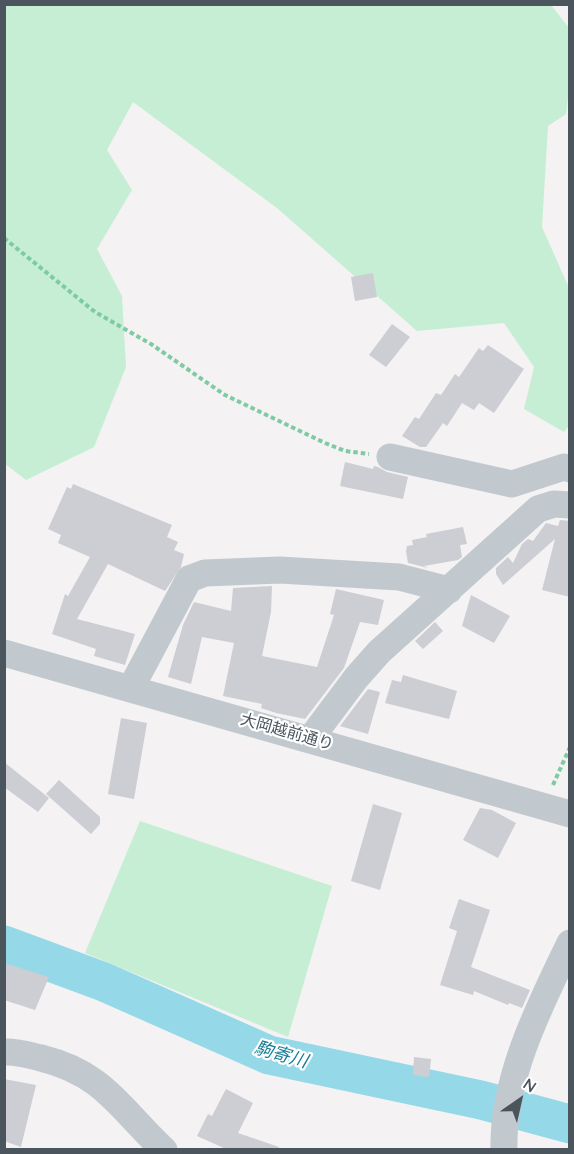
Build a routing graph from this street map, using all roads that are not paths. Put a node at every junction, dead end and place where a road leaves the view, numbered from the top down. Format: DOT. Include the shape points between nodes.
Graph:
graph roads {
  1 [pos="390,457"];
  2 [pos="570,469"];
  3 [pos="570,505"];
  4 [pos="449,590"];
  5 [pos="4,653"];
  6 [pos="131,688"];
  7 [pos="311,738"];
  8 [pos="557,810"];
  9 [pos="570,943"];
  10 [pos="4,1052"];
  11 [pos="164,1149"];
  12 [pos="504,1149"];
  1 -- 2 [label="street" via="512,484 564,466"];
  3 -- 4 [label="street" via="538,509"];
  4 -- 6 [label="street" via="399,577 356,574 280,570 205,573 189,579"];
  4 -- 7 [label="street" via="379,652"];
  5 -- 6 [label="street, 大岡越前通り"];
  6 -- 7 [label="street, 大岡越前通り"];
  7 -- 8 [label="street, 大岡越前通り"];
  9 -- 12 [label="street" via="537,1010 507,1105"];
  10 -- 11 [label="street" via="55,1061 80,1072 104,1087"];
}
